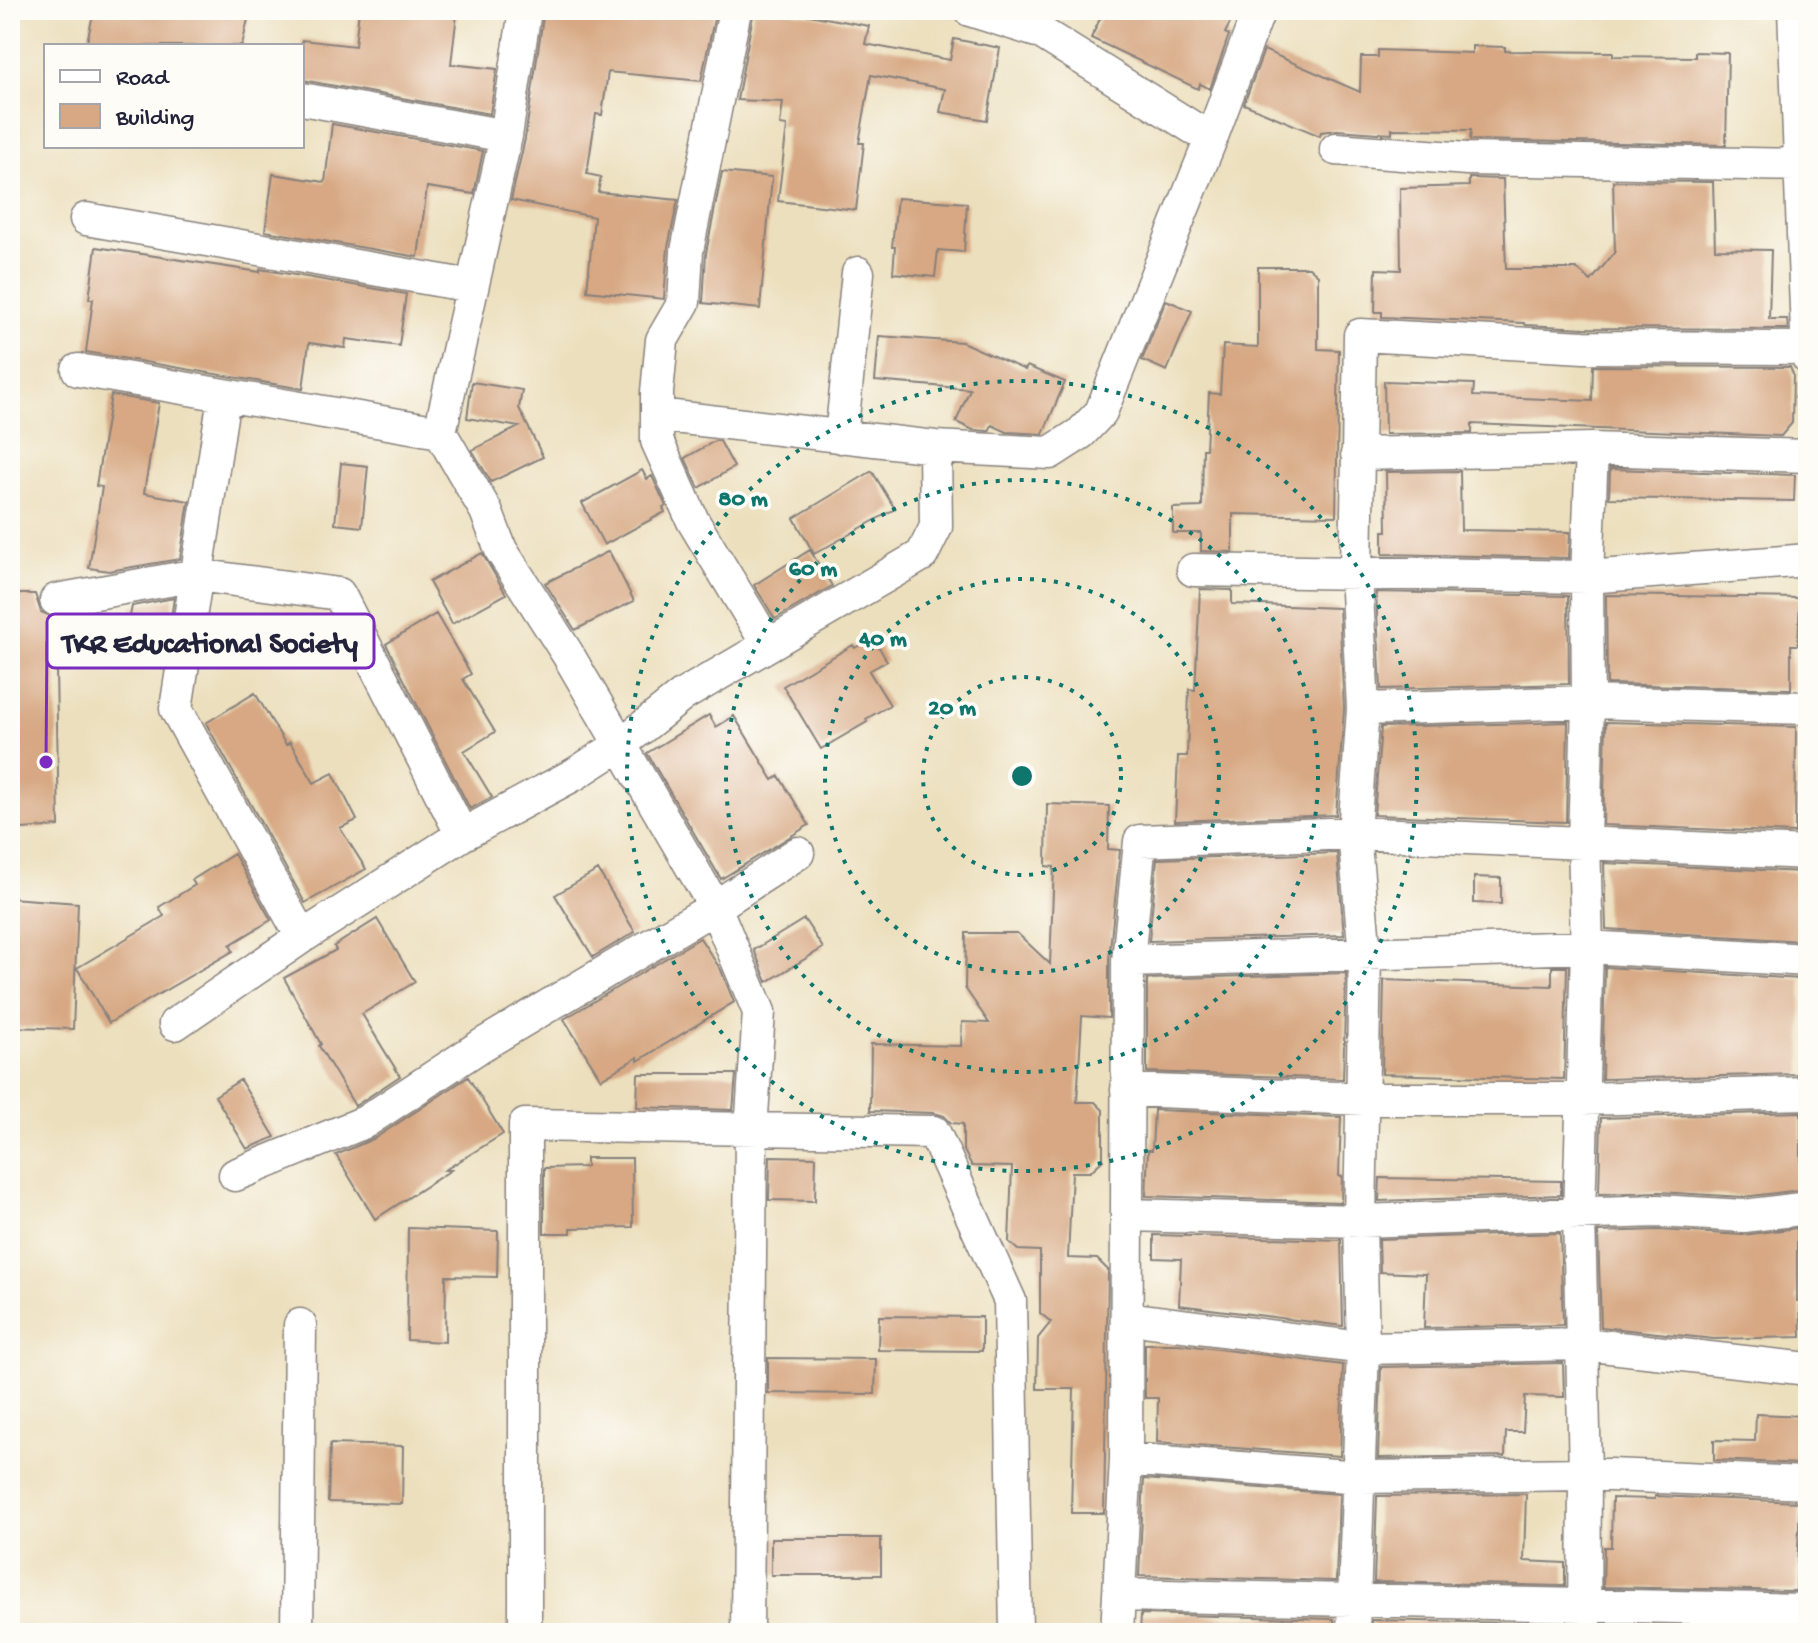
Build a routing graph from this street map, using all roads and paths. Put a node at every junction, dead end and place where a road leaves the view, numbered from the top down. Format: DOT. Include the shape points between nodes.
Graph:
graph roads {
  1 [pos="525,10"];
  2 [pos="735,10"];
  3 [pos="970,10"];
  4 [pos="1259,10"];
  5 [pos="1794,10"];
  6 [pos="304,99"];
  7 [pos="506,136"];
  8 [pos="1211,139"];
  9 [pos="1336,149"];
  10 [pos="1804,165"];
  11 [pos="86,219"];
  12 [pos="858,273"];
  13 [pos="471,286"];
  14 [pos="1807,353"];
  15 [pos="78,370"];
  16 [pos="224,397"];
  17 [pos="657,415"];
  18 [pos="440,432"];
  19 [pos="841,437"];
  20 [pos="935,447"];
  21 [pos="1592,449"];
  22 [pos="1357,454"];
  23 [pos="1808,456"];
  24 [pos="1808,560"];
  25 [pos="1193,570"];
  26 [pos="1356,573"];
  27 [pos="197,575"];
  28 [pos="1587,577"];
  29 [pos="56,600"];
  30 [pos="768,645"];
  31 [pos="1588,702"];
  32 [pos="1808,708"];
  33 [pos="1363,709"];
  34 [pos="620,745"];
  35 [pos="1354,833"];
  36 [pos="462,835"];
  37 [pos="1584,841"];
  38 [pos="798,853"];
  39 [pos="1808,853"];
  40 [pos="715,907"];
  41 [pos="302,937"];
  42 [pos="1587,947"];
  43 [pos="1365,955"];
  44 [pos="1808,960"];
  45 [pos="1128,961"];
  46 [pos="175,1024"];
  47 [pos="1127,1090"];
  48 [pos="1808,1093"];
  49 [pos="1364,1099"];
  50 [pos="1582,1099"];
  51 [pos="751,1130"];
  52 [pos="235,1175"];
  53 [pos="1808,1208"];
  54 [pos="1579,1214"];
  55 [pos="1127,1215"];
  56 [pos="1360,1221"];
  57 [pos="1127,1318"];
  58 [pos="300,1325"];
  59 [pos="1583,1344"];
  60 [pos="1363,1348"];
  61 [pos="1808,1369"];
  62 [pos="1126,1459"];
  63 [pos="1585,1474"];
  64 [pos="1360,1477"];
  65 [pos="1808,1483"];
  66 [pos="1119,1595"];
  67 [pos="1354,1599"];
  68 [pos="1808,1610"];
  69 [pos="1584,1620"];
  70 [pos="297,1633"];
  71 [pos="525,1633"];
  72 [pos="747,1633"];
  73 [pos="1016,1633"];
  74 [pos="1117,1633"];
  75 [pos="1353,1633"];
  1 -- 7 [label="street"];
  2 -- 17 [label="street" via="687,251 684,302 662,340"];
  3 -- 8 [label="street" via="1040,32"];
  4 -- 8 [label="street"];
  5 -- 10 [label="street"];
  6 -- 7 [label="street"];
  7 -- 13 [label="street"];
  8 -- 20 [label="street" via="1101,412 1050,453"];
  9 -- 10 [label="street" via="1467,159"];
  10 -- 14 [label="street"];
  11 -- 13 [label="street"];
  12 -- 19 [label="street"];
  13 -- 18 [label="street"];
  14 -- 22 [label="street" via="1360,335"];
  15 -- 16 [label="street"];
  16 -- 18 [label="street"];
  16 -- 27 [label="street"];
  17 -- 19 [label="street"];
  17 -- 30 [label="street" via="657,441 693,521"];
  18 -- 34 [label="street" via="486,511 501,550"];
  19 -- 20 [label="street"];
  20 -- 30 [label="street" via="936,527 922,555"];
  21 -- 22 [label="street"];
  21 -- 23 [label="street"];
  21 -- 28 [label="street"];
  22 -- 26 [label="street"];
  24 -- 28 [label="street"];
  25 -- 26 [label="street"];
  26 -- 28 [label="street"];
  26 -- 33 [label="street"];
  27 -- 29 [label="street"];
  27 -- 36 [label="street" via="339,594"];
  27 -- 41 [label="street" via="176,709"];
  28 -- 31 [label="street"];
  30 -- 34 [label="street" via="683,695"];
  31 -- 32 [label="street"];
  31 -- 33 [label="street"];
  31 -- 37 [label="street"];
  33 -- 35 [label="street"];
  34 -- 36 [label="street"];
  34 -- 40 [label="street"];
  35 -- 37 [label="street"];
  35 -- 43 [label="street"];
  35 -- 45 [label="street" via="1140,841"];
  36 -- 41 [label="street"];
  37 -- 39 [label="street"];
  37 -- 42 [label="street"];
  38 -- 40 [label="street"];
  40 -- 51 [label="street" via="759,1012"];
  40 -- 52 [label="street" via="482,1045 365,1122"];
  41 -- 46 [label="street"];
  42 -- 43 [label="street"];
  42 -- 44 [label="street"];
  42 -- 50 [label="street"];
  43 -- 45 [label="street"];
  43 -- 49 [label="street"];
  45 -- 47 [label="street"];
  47 -- 49 [label="street"];
  47 -- 55 [label="street"];
  48 -- 50 [label="street"];
  49 -- 50 [label="street"];
  49 -- 56 [label="street"];
  50 -- 54 [label="street"];
  51 -- 71 [label="street" via="525,1125"];
  51 -- 72 [label="street"];
  51 -- 73 [label="street" via="934,1132 1010,1301"];
  53 -- 54 [label="street" via="1744,1216"];
  54 -- 56 [label="street"];
  54 -- 59 [label="street"];
  55 -- 56 [label="street"];
  55 -- 57 [label="street"];
  56 -- 60 [label="street"];
  57 -- 60 [label="street"];
  57 -- 62 [label="street"];
  58 -- 70 [label="street"];
  59 -- 60 [label="street"];
  59 -- 61 [label="street"];
  59 -- 63 [label="street"];
  60 -- 64 [label="street"];
  62 -- 64 [label="street"];
  62 -- 66 [label="street"];
  63 -- 64 [label="street"];
  63 -- 65 [label="street"];
  63 -- 69 [label="street"];
  64 -- 67 [label="street"];
  66 -- 67 [label="street"];
  66 -- 74 [label="street"];
  67 -- 69 [label="street"];
  67 -- 75 [label="street"];
  68 -- 69 [label="street"];
}
